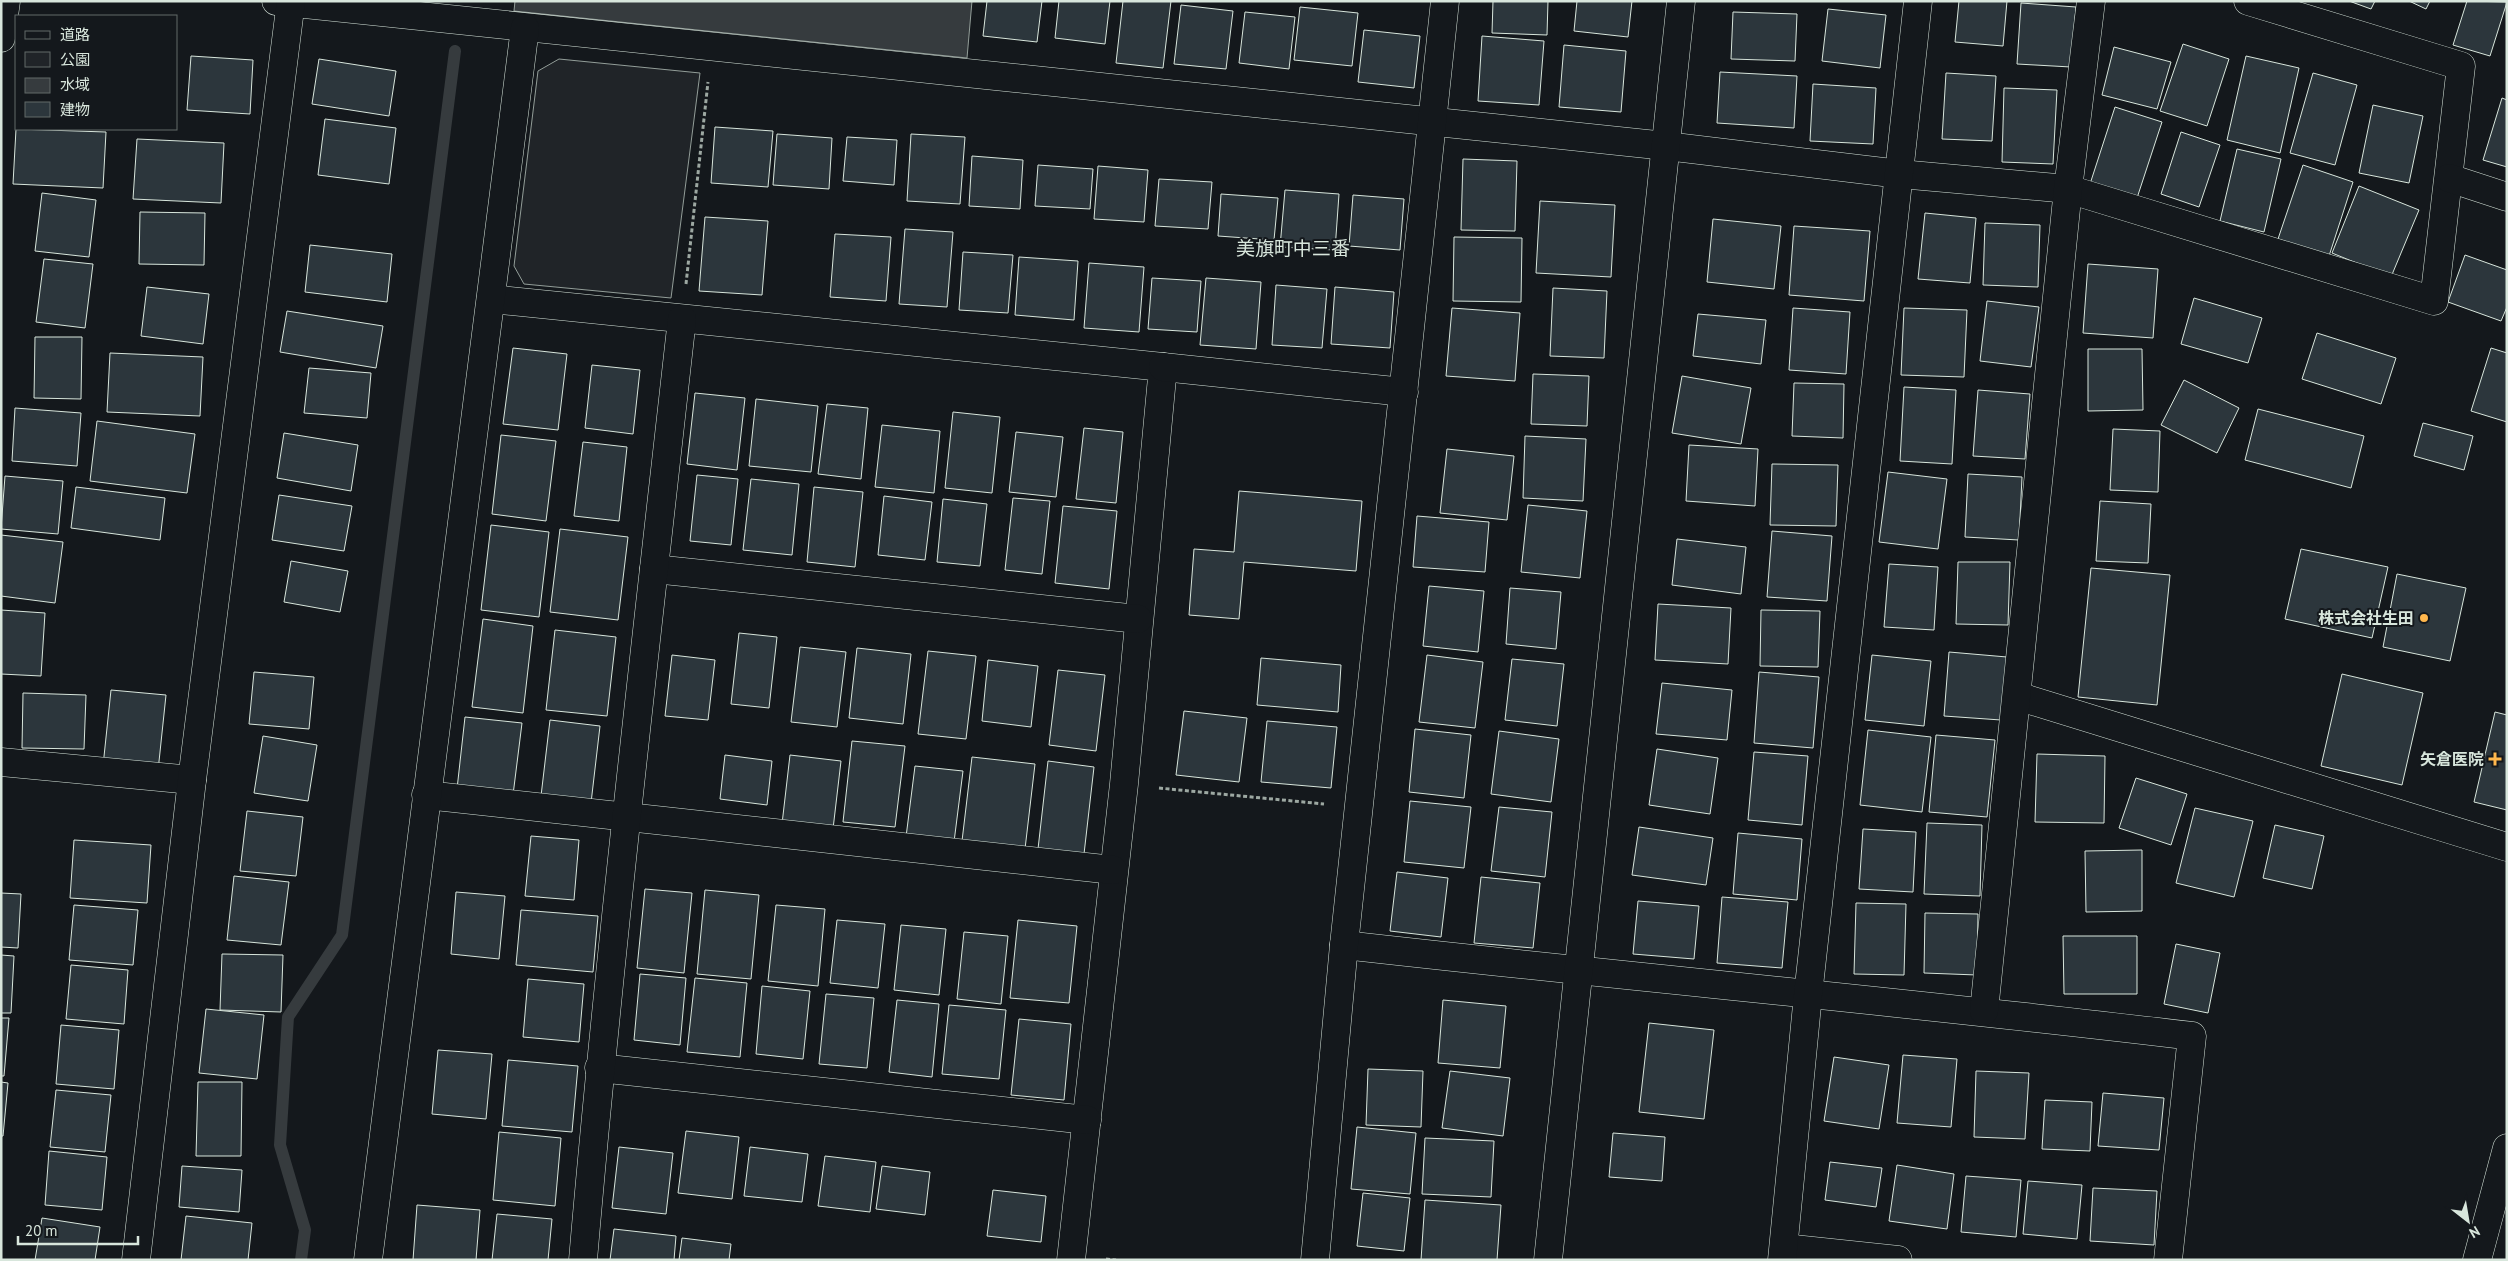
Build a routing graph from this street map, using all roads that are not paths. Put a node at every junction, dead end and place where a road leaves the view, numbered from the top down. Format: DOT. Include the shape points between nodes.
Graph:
graph roads {
  1 [pos="6,1"];
  2 [pos="1446,1"];
  3 [pos="1681,1"];
  4 [pos="1918,1"];
  5 [pos="2091,1"];
  6 [pos="2248,1"];
  7 [pos="286,2"];
  8 [pos="525,28"];
  9 [pos="1,38"];
  10 [pos="1432,123"];
  11 [pos="1666,146"];
  12 [pos="1900,174"];
  13 [pos="2449,178"];
  14 [pos="2068,189"];
  15 [pos="2507,197"];
  16 [pos="491,299"];
  17 [pos="682,320"];
  18 [pos="1163,367"];
  19 [pos="1404,392"];
  20 [pos="654,569"];
  21 [pos="1138,619"];
  22 [pos="2017,696"];
  23 [pos="1,762"];
  24 [pos="192,780"];
  25 [pos="426,795"];
  26 [pos="626,816"];
  27 [pos="2507,847"];
  28 [pos="1113,870"];
  29 [pos="1344,945"];
  30 [pos="1579,972"];
  31 [pos="1808,995"];
  32 [pos="1984,1011"];
  33 [pos="599,1068"];
  34 [pos="1087,1120"];
  35 [pos="2507,1148"];
  36 [pos="1783,1254"];
  37 [pos="136,1260"];
  38 [pos="368,1260"];
  39 [pos="583,1260"];
  40 [pos="1071,1260"];
  41 [pos="1315,1260"];
  42 [pos="1548,1260"];
  43 [pos="1898,1260"];
  44 [pos="2168,1260"];
  45 [pos="2477,1260"];
  1 -- 9 [label="street"];
  2 -- 10 [label="street"];
  3 -- 11 [label="street"];
  4 -- 12 [label="street"];
  5 -- 14 [label="street"];
  6 -- 13 [label="street" via="2461,66"];
  7 -- 8 [label="street"];
  7 -- 24 [label="street"];
  8 -- 10 [label="street"];
  8 -- 16 [label="street"];
  10 -- 11 [label="street"];
  10 -- 19 [label="street"];
  11 -- 12 [label="street"];
  11 -- 30 [label="street"];
  12 -- 14 [label="street"];
  12 -- 31 [label="street"];
  13 -- 14 [label="street" via="2434,300"];
  13 -- 15 [label="street"];
  14 -- 22 [label="street"];
  16 -- 17 [label="street"];
  16 -- 25 [label="street"];
  17 -- 18 [label="street"];
  17 -- 20 [label="street"];
  18 -- 19 [label="street"];
  18 -- 21 [label="street"];
  19 -- 29 [label="street"];
  20 -- 21 [label="street"];
  20 -- 26 [label="street"];
  21 -- 28 [label="street"];
  22 -- 27 [label="street"];
  22 -- 32 [label="street"];
  23 -- 24 [label="street"];
  24 -- 37 [label="street"];
  25 -- 26 [label="street"];
  25 -- 38 [label="street"];
  26 -- 28 [label="street"];
  26 -- 33 [label="street"];
  28 -- 34 [label="street"];
  29 -- 30 [label="street"];
  29 -- 41 [label="street"];
  30 -- 31 [label="street"];
  30 -- 42 [label="street"];
  31 -- 32 [label="street"];
  31 -- 36 [label="street"];
  32 -- 44 [label="street" via="2192,1036"];
  33 -- 34 [label="street"];
  33 -- 39 [label="street"];
  34 -- 40 [label="street"];
  35 -- 45 [label="street"];
  36 -- 43 [label="street"];
}
